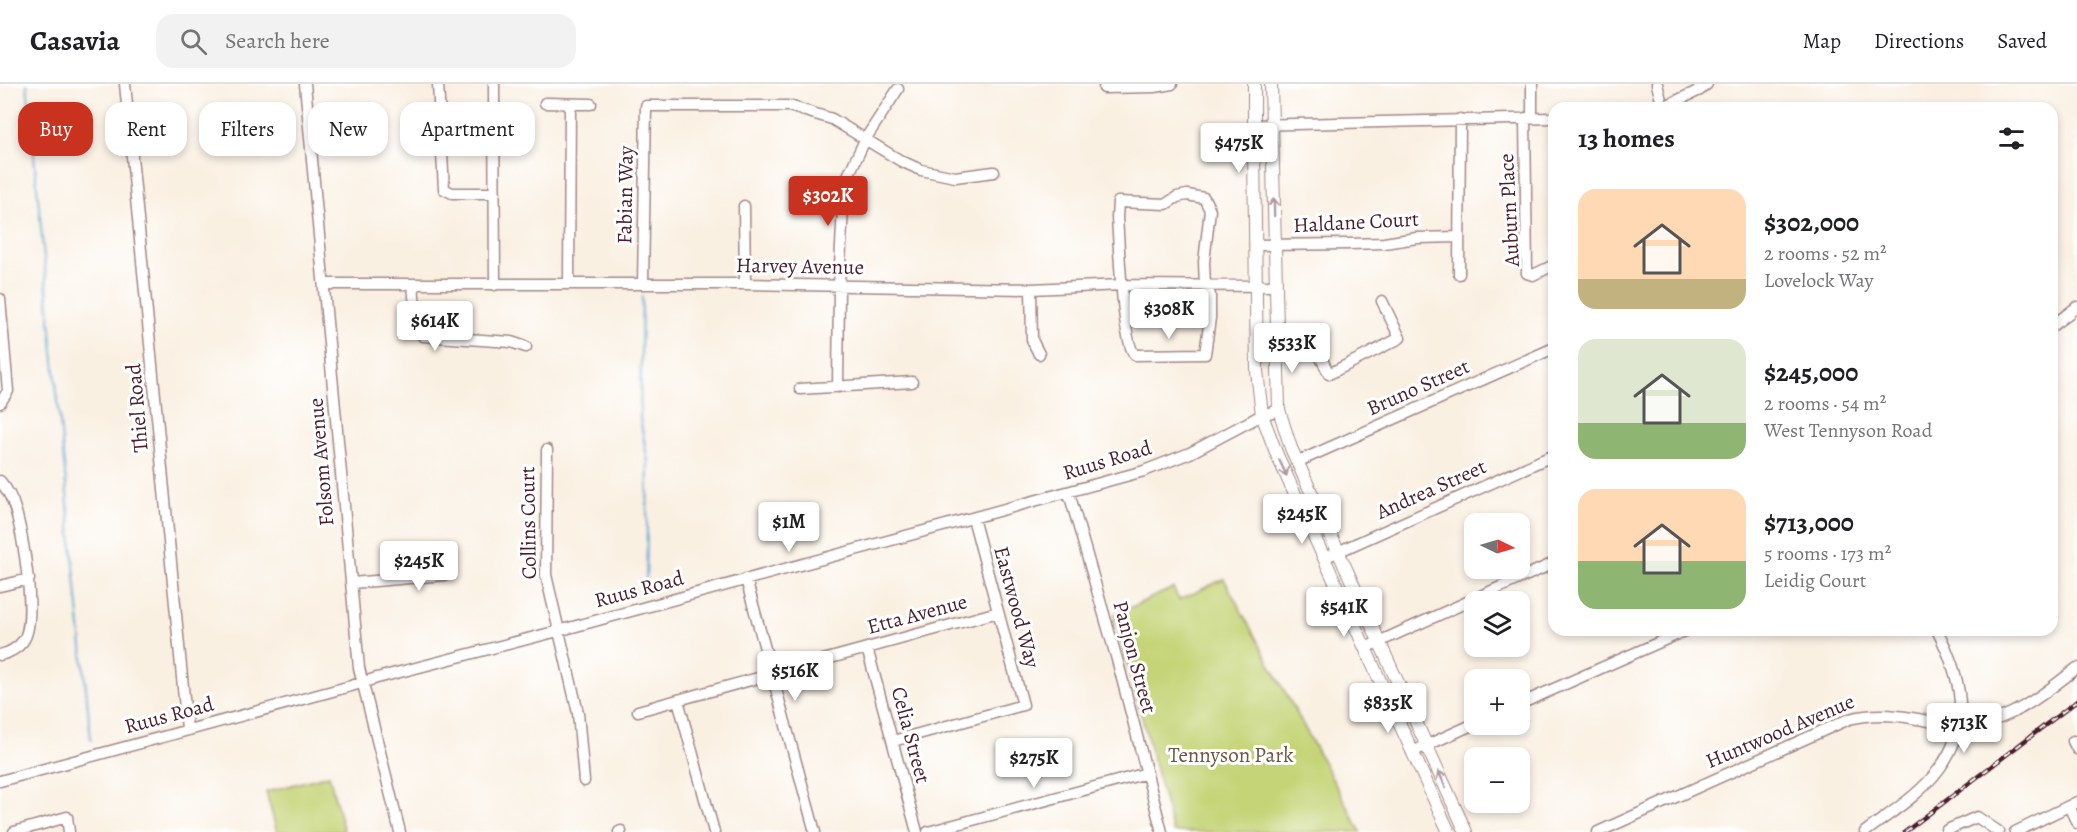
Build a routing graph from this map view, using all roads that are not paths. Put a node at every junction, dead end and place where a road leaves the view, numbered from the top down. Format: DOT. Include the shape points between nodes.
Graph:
graph roads {
  1 [pos="125,84"];
  2 [pos="305,84"];
  3 [pos="438,84"];
  4 [pos="494,84"];
  5 [pos="1172,84"];
  6 [pos="1254,84"];
  7 [pos="1271,84"];
  8 [pos="1532,84"];
  9 [pos="1657,84"];
  10 [pos="1707,84"];
  11 [pos="1104,88"];
  12 [pos="898,89"];
  13 [pos="1661,102"];
  14 [pos="1675,102"];
  15 [pos="545,103"];
  16 [pos="570,104"];
  17 [pos="591,104"];
  18 [pos="1528,118"];
  19 [pos="1548,118"];
  20 [pos="1460,119"];
  21 [pos="1272,124"];
  22 [pos="1254,125"];
  23 [pos="866,138"];
  24 [pos="994,172"];
  25 [pos="495,193"];
  26 [pos="744,206"];
  27 [pos="1459,237"];
  28 [pos="1255,245"];
  29 [pos="1275,245"];
  30 [pos="1548,268"];
  31 [pos="1459,274"];
  32 [pos="324,284"];
  33 [pos="413,284"];
  34 [pos="569,284"];
  35 [pos="643,284"];
  36 [pos="745,284"];
  37 [pos="495,285"];
  38 [pos="1122,285"];
  39 [pos="839,286"];
  40 [pos="1205,286"];
  41 [pos="1256,286"];
  42 [pos="1275,286"];
  43 [pos="1031,289"];
  44 [pos="0,300"];
  45 [pos="1382,301"];
  46 [pos="2077,307"];
  47 [pos="2058,322"];
  48 [pos="1275,340"];
  49 [pos="2,341"];
  50 [pos="526,347"];
  51 [pos="1548,351"];
  52 [pos="1039,354"];
  53 [pos="912,382"];
  54 [pos="838,387"];
  55 [pos="800,388"];
  56 [pos="0,403"];
  57 [pos="1279,410"];
  58 [pos="1262,416"];
  59 [pos="547,450"];
  60 [pos="1548,458"];
  61 [pos="1298,462"];
  62 [pos="0,481"];
  63 [pos="1069,492"];
  64 [pos="973,518"];
  65 [pos="1338,552"];
  66 [pos="1324,558"];
  67 [pos="1548,566"];
  68 [pos="444,575"];
  69 [pos="29,579"];
  70 [pos="746,579"];
  71 [pos="352,583"];
  72 [pos="0,586"];
  73 [pos="998,612"];
  74 [pos="558,631"];
  75 [pos="1673,636"];
  76 [pos="1940,636"];
  77 [pos="1379,641"];
  78 [pos="867,648"];
  79 [pos="1365,648"];
  80 [pos="0,655"];
  81 [pos="2077,668"];
  82 [pos="772,674"];
  83 [pos="362,683"];
  84 [pos="678,700"];
  85 [pos="1530,700"];
  86 [pos="638,711"];
  87 [pos="1957,726"];
  88 [pos="187,729"];
  89 [pos="1464,729"];
  90 [pos="893,741"];
  91 [pos="1427,746"];
  92 [pos="1412,752"];
  93 [pos="1147,773"];
  94 [pos="0,781"];
  95 [pos="584,781"];
  96 [pos="2073,804"];
  97 [pos="2077,823"];
  98 [pos="14,832"];
  99 [pos="69,832"];
  100 [pos="400,832"];
  101 [pos="714,832"];
  102 [pos="816,832"];
  103 [pos="917,832"];
  104 [pos="928,832"];
  105 [pos="1162,832"];
  106 [pos="1449,832"];
  107 [pos="1466,832"];
  108 [pos="1598,832"];
  109 [pos="1865,832"];
  110 [pos="1947,832"];
  111 [pos="2000,832"];
  112 [pos="2015,832"];
  1 -- 88 [label="street, Thiel Road"];
  2 -- 32 [label="street, Folsom Avenue"];
  3 -- 25 [label="street" via="444,189 452,193"];
  4 -- 25 [label="street"];
  5 -- 11 [label="street"];
  6 -- 22 [label="main road"];
  7 -- 21 [label="main road"];
  8 -- 18 [label="street"];
  9 -- 13 [label="street"];
  10 -- 14 [label="street"];
  12 -- 23 [label="street"];
  15 -- 16 [label="street"];
  16 -- 17 [label="street"];
  16 -- 34 [label="street"];
  18 -- 19 [label="street"];
  18 -- 20 [label="street"];
  18 -- 30 [label="street, Auburn Place" via="1527,273"];
  20 -- 21 [label="street"];
  20 -- 27 [label="street"];
  21 -- 22 [label="street"];
  29 -- 21 [label="main road, one-way"];
  22 -- 28 [label="main road"];
  23 -- 24 [label="street" via="921,170 955,177"];
  23 -- 35 [label="street, Fabian Way" via="832,119 789,106 646,106"];
  23 -- 39 [label="street" via="846,180"];
  25 -- 37 [label="street"];
  26 -- 36 [label="street"];
  27 -- 29 [label="street, Haldane Court"];
  27 -- 31 [label="street"];
  28 -- 29 [label="street, Haldane Court"];
  28 -- 41 [label="main road"];
  29 -- 42 [label="main road"];
  32 -- 33 [label="street, Harvey Avenue"];
  32 -- 71 [label="street, Folsom Avenue"];
  33 -- 37 [label="street, Harvey Avenue"];
  33 -- 50 [label="street" via="417,331 423,336 511,342"];
  34 -- 35 [label="street, Harvey Avenue"];
  34 -- 37 [label="street, Harvey Avenue"];
  35 -- 36 [label="street, Harvey Avenue"];
  36 -- 39 [label="street, Harvey Avenue"];
  38 -- 40 [label="street, Harvey Avenue"];
  38 -- 40 [label="street" via="1131,351 1135,355 1205,354 1210,295"];
  38 -- 40 [label="street" via="1119,202 1166,204 1187,195 1204,198 1210,210"];
  38 -- 43 [label="street, Harvey Avenue"];
  39 -- 43 [label="street, Harvey Avenue"];
  39 -- 54 [label="street"];
  40 -- 41 [label="street, Harvey Avenue"];
  41 -- 42 [label="street, Harvey Avenue"];
  41 -- 58 [label="main road"];
  42 -- 48 [label="main road"];
  43 -- 52 [label="street" via="1032,340"];
  44 -- 49 [label="street"];
  45 -- 48 [label="street" via="1400,338 1329,374 1312,339"];
  46 -- 47 [label="street"];
  48 -- 57 [label="main road"];
  49 -- 56 [label="street" via="8,391"];
  51 -- 61 [label="street, Bruno Street"];
  53 -- 54 [label="street"];
  54 -- 55 [label="street"];
  57 -- 58 [label="street, Ruus Road"];
  57 -- 61 [label="main road"];
  58 -- 63 [label="street, Ruus Road" via="1144,471"];
  58 -- 66 [label="main road, one-way"];
  59 -- 74 [label="street, Collins Court" via="546,575"];
  60 -- 65 [label="street, Andrea Street"];
  61 -- 65 [label="main road"];
  62 -- 69 [label="street" via="16,511"];
  63 -- 64 [label="street, Ruus Road"];
  63 -- 93 [label="street, Panjon Street"];
  64 -- 70 [label="street, Ruus Road"];
  64 -- 73 [label="street, Eastwood Way"];
  65 -- 66 [label="street, Andrea Street"];
  65 -- 77 [label="main road"];
  66 -- 79 [label="main road"];
  67 -- 77 [label="street"];
  68 -- 71 [label="street"];
  69 -- 72 [label="street"];
  69 -- 80 [label="street" via="29,623 24,640 11,652"];
  70 -- 74 [label="street, Ruus Road"];
  70 -- 82 [label="street"];
  71 -- 83 [label="street, Folsom Avenue"];
  73 -- 78 [label="street, Etta Avenue"];
  73 -- 90 [label="street, Eastwood Way" via="1023,705"];
  74 -- 83 [label="street, Ruus Road"];
  74 -- 95 [label="street, Collins Court" via="578,713"];
  75 -- 85 [label="street"];
  76 -- 87 [label="street" via="1958,682"];
  77 -- 79 [label="street"];
  77 -- 91 [label="main road"];
  78 -- 82 [label="street, Etta Avenue"];
  78 -- 90 [label="street, Celia Street"];
  79 -- 92 [label="main road"];
  81 -- 87 [label="street, Huntwood Avenue" via="2010,716 1984,724"];
  82 -- 84 [label="street, Etta Avenue"];
  82 -- 102 [label="street"];
  83 -- 88 [label="street, Ruus Road"];
  83 -- 100 [label="street, Folsom Avenue"];
  84 -- 86 [label="street, Etta Avenue"];
  84 -- 101 [label="street"];
  87 -- 108 [label="street, Huntwood Avenue" via="1888,714 1849,719"];
  87 -- 109 [label="street" via="1939,770"];
  88 -- 94 [label="street, Ruus Road"];
  89 -- 91 [label="street"];
  90 -- 103 [label="street, Celia Street"];
  91 -- 92 [label="street"];
  107 -- 91 [label="main road, one-way"];
  92 -- 106 [label="main road"];
  93 -- 104 [label="street"];
  93 -- 105 [label="street, Panjon Street"];
  96 -- 97 [label="street"];
  96 -- 112 [label="street"];
  98 -- 99 [label="street" via="67,817"];
  110 -- 111 [label="street" via="1977,817"];
}
